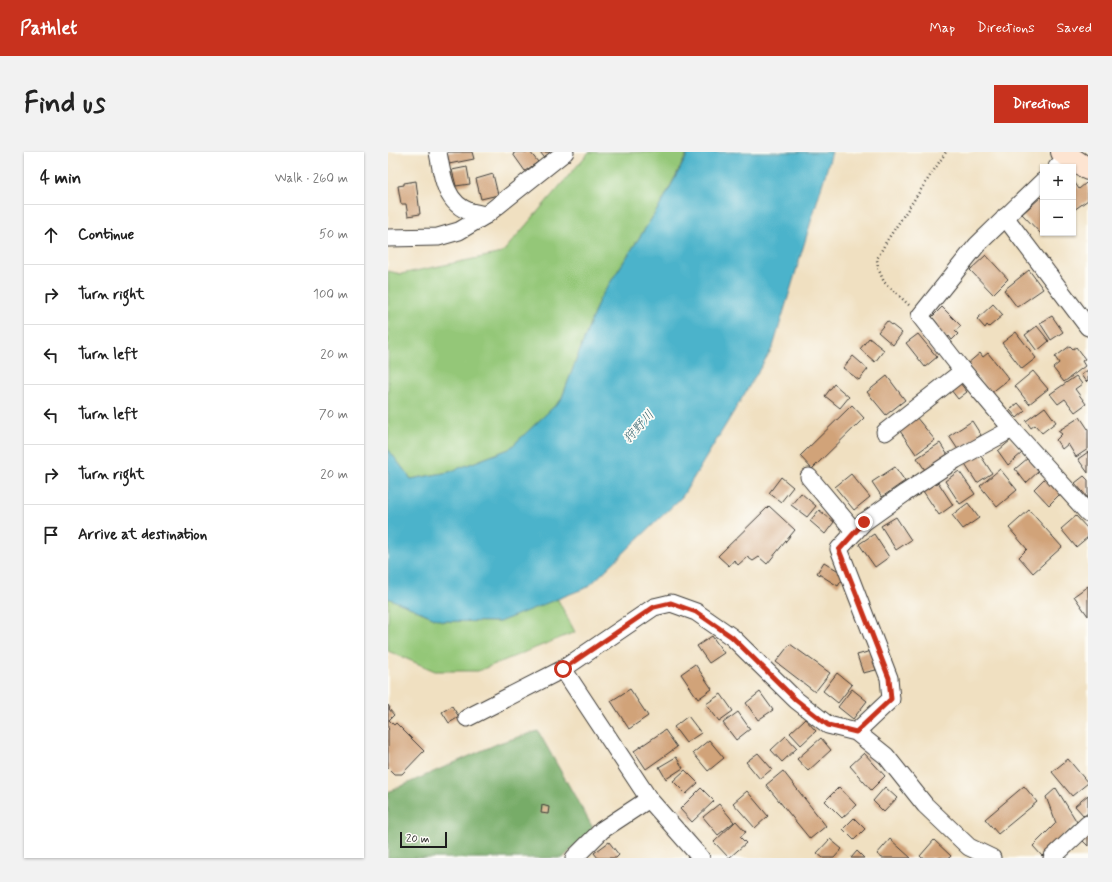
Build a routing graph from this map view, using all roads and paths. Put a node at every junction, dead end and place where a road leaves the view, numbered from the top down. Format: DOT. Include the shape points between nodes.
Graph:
graph roads {
  1 [pos="438,152"];
  2 [pos="565,152"];
  3 [pos="946,152"];
  4 [pos="1065,157"];
  5 [pos="1088,169"];
  6 [pos="1040,184"];
  7 [pos="486,215"];
  8 [pos="1006,217"];
  9 [pos="388,238"];
  10 [pos="920,316"];
  11 [pos="1088,327"];
  12 [pos="963,372"];
  13 [pos="1012,429"];
  14 [pos="885,432"];
  15 [pos="809,477"];
  16 [pos="1088,513"];
  17 [pos="855,532"];
  18 [pos="563,669"];
  19 [pos="467,718"];
  20 [pos="856,732"];
  21 [pos="649,799"];
  22 [pos="1088,824"];
  23 [pos="966,853"];
  24 [pos="574,858"];
  25 [pos="701,858"];
  26 [pos="992,858"];
  27 [pos="1052,858"];
  1 -- 7 [label="street" via="444,183 454,202 469,212"];
  2 -- 7 [label="street"];
  3 -- 10 [label="path" via="886,242 878,259 878,268 884,282"];
  4 -- 5 [label="main road"];
  6 -- 8 [label="street"];
  7 -- 9 [label="street" via="459,231 438,237"];
  8 -- 10 [label="street" via="977,245"];
  8 -- 11 [label="street"];
  10 -- 12 [label="street"];
  12 -- 13 [label="street"];
  12 -- 14 [label="street"];
  13 -- 16 [label="street"];
  13 -- 17 [label="street" via="955,460 904,493 864,522"];
  15 -- 17 [label="street"];
  17 -- 20 [label="street" via="839,550 889,678 891,699"];
  18 -- 19 [label="street"];
  18 -- 20 [label="street" via="654,607 671,603 696,612 732,637 796,700 828,725"];
  18 -- 21 [label="street"];
  20 -- 23 [label="street" via="886,756"];
  21 -- 24 [label="street" via="602,830"];
  21 -- 25 [label="street"];
  22 -- 27 [label="street"];
  23 -- 26 [label="street"];
}
